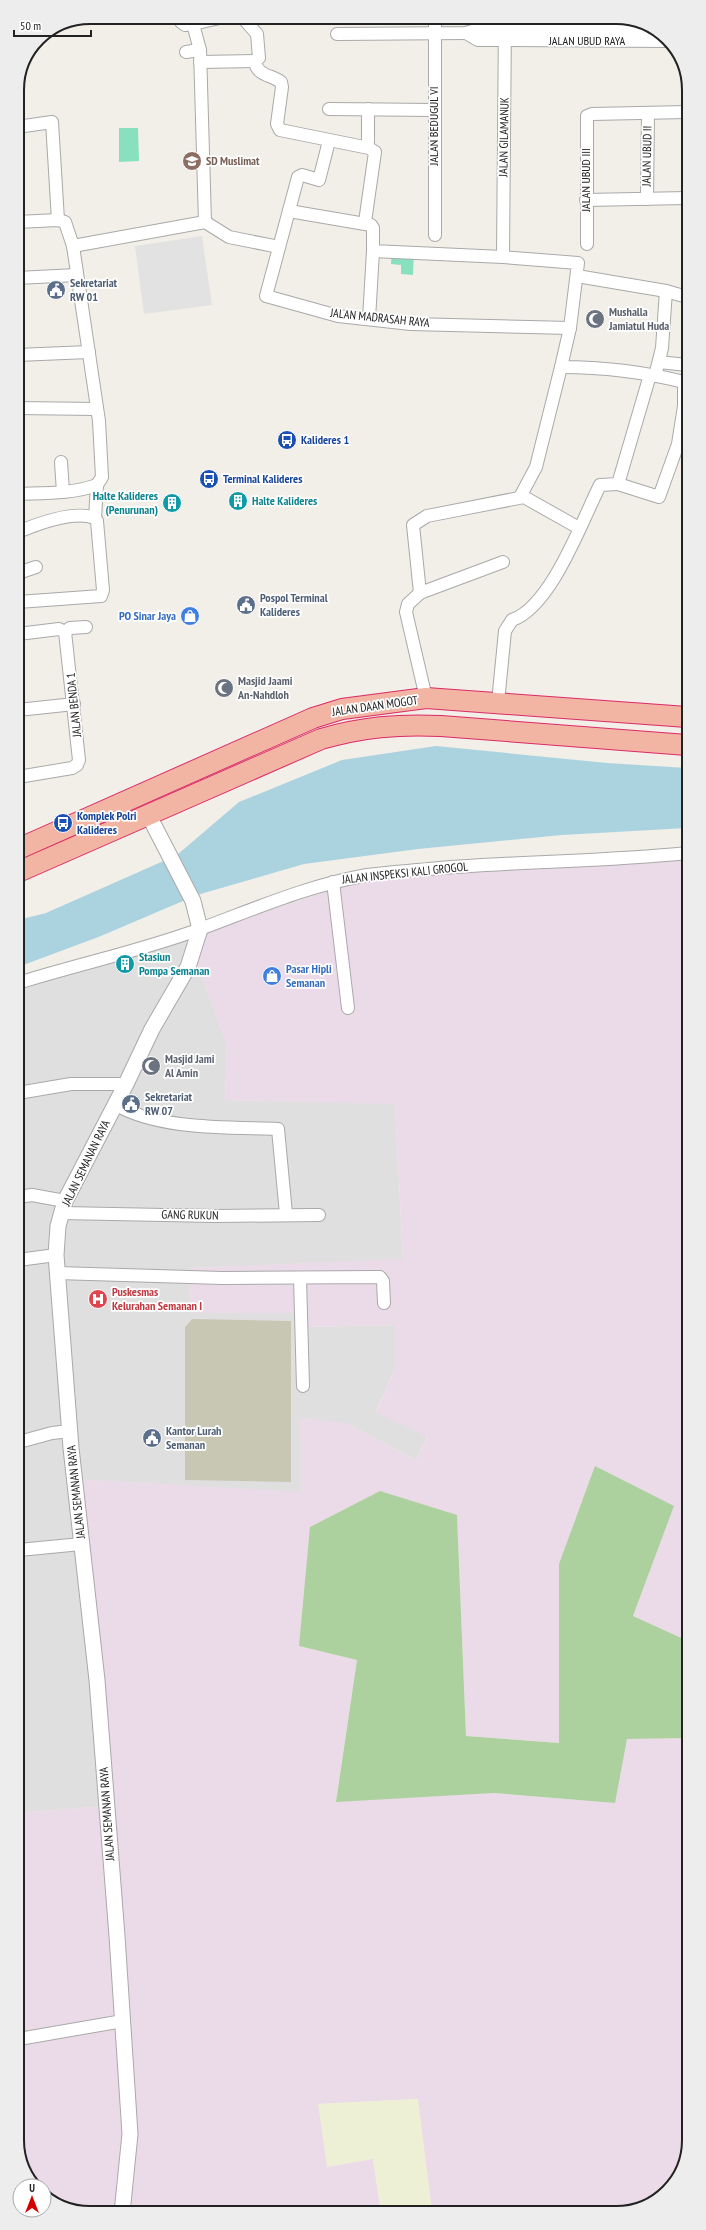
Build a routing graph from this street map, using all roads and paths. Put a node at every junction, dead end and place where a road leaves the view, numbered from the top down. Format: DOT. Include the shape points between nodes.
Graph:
graph roads {
  1 [pos="184,24"];
  2 [pos="193,24"];
  3 [pos="248,24"];
  4 [pos="435,24"];
  5 [pos="505,29"];
  6 [pos="643,30"];
  7 [pos="336,34"];
  8 [pos="435,34"];
  9 [pos="660,40"];
  10 [pos="186,52"];
  11 [pos="200,56"];
  12 [pos="255,61"];
  13 [pos="329,109"];
  14 [pos="368,109"];
  15 [pos="434,110"];
  16 [pos="682,112"];
  17 [pos="648,113"];
  18 [pos="24,126"];
  19 [pos="329,141"];
  20 [pos="368,142"];
  21 [pos="682,198"];
  22 [pos="647,199"];
  23 [pos="586,200"];
  24 [pos="289,211"];
  25 [pos="58,220"];
  26 [pos="24,222"];
  27 [pos="205,222"];
  28 [pos="364,222"];
  29 [pos="435,236"];
  30 [pos="587,244"];
  31 [pos="73,246"];
  32 [pos="279,247"];
  33 [pos="373,251"];
  34 [pos="503,257"];
  35 [pos="76,275"];
  36 [pos="577,276"];
  37 [pos="24,278"];
  38 [pos="666,291"];
  39 [pos="682,296"];
  40 [pos="369,319"];
  41 [pos="570,328"];
  42 [pos="89,352"];
  43 [pos="24,355"];
  44 [pos="659,362"];
  45 [pos="682,364"];
  46 [pos="561,367"];
  47 [pos="652,375"];
  48 [pos="682,382"];
  49 [pos="24,408"];
  50 [pos="97,409"];
  51 [pos="682,419"];
  52 [pos="61,462"];
  53 [pos="618,484"];
  54 [pos="97,485"];
  55 [pos="64,492"];
  56 [pos="24,494"];
  57 [pos="520,497"];
  58 [pos="95,518"];
  59 [pos="579,528"];
  60 [pos="24,529"];
  61 [pos="503,562"];
  62 [pos="36,567"];
  63 [pos="24,571"];
  64 [pos="420,593"];
  65 [pos="24,602"];
  66 [pos="86,627"];
  67 [pos="65,632"];
  68 [pos="24,633"];
  69 [pos="426,698"];
  70 [pos="498,702"];
  71 [pos="74,704"];
  72 [pos="24,709"];
  73 [pos="336,713"];
  74 [pos="682,717"];
  75 [pos="370,727"];
  76 [pos="321,739"];
  77 [pos="682,745"];
  78 [pos="24,776"];
  79 [pos="148,814"];
  80 [pos="24,846"];
  81 [pos="682,854"];
  82 [pos="24,869"];
  83 [pos="333,882"];
  84 [pos="200,929"];
  85 [pos="24,981"];
  86 [pos="348,1008"];
  87 [pos="126,1084"];
  88 [pos="24,1092"];
  89 [pos="115,1104"];
  90 [pos="24,1196"];
  91 [pos="64,1207"];
  92 [pos="286,1214"];
  93 [pos="318,1215"];
  94 [pos="56,1255"];
  95 [pos="24,1259"];
  96 [pos="57,1273"];
  97 [pos="300,1279"];
  98 [pos="384,1303"];
  99 [pos="303,1386"];
  100 [pos="70,1431"];
  101 [pos="24,1441"];
  102 [pos="81,1544"];
  103 [pos="24,1550"];
  104 [pos="123,2020"];
  105 [pos="24,2039"];
  106 [pos="123,2206"];
  1 -- 2 [label="street"];
  2 -- 11 [label="street"];
  3 -- 12 [label="street" via="257,34 259,58"];
  4 -- 8 [label="street, JALAN BEDUGUL VI"];
  5 -- 6 [label="street, JALAN UBUD RAYA"];
  5 -- 8 [label="street"];
  5 -- 9 [label="street, JALAN UBUD RAYA"];
  5 -- 34 [label="street, JALAN GILAMANUK"];
  7 -- 8 [label="street"];
  8 -- 15 [label="street, JALAN BEDUGUL VI"];
  10 -- 11 [label="street"];
  11 -- 12 [label="street"];
  11 -- 27 [label="street"];
  12 -- 19 [label="street" via="258,71 281,82 277,124 280,130"];
  13 -- 14 [label="street"];
  14 -- 15 [label="street"];
  14 -- 20 [label="street"];
  15 -- 29 [label="street, JALAN BEDUGUL VI"];
  16 -- 17 [label="street"];
  17 -- 22 [label="street, JALAN UBUD II"];
  17 -- 23 [label="street, JALAN UBUD III" via="587,116"];
  18 -- 25 [label="street" via="52,122"];
  19 -- 24 [label="street" via="320,178 316,181 298,177"];
  19 -- 28 [label="street" via="369,148 375,152"];
  21 -- 22 [label="street"];
  22 -- 23 [label="street"];
  23 -- 30 [label="street, JALAN UBUD III"];
  24 -- 28 [label="street"];
  24 -- 32 [label="street"];
  25 -- 26 [label="street"];
  25 -- 31 [label="street" via="65,222"];
  27 -- 31 [label="street"];
  27 -- 32 [label="street" via="229,237"];
  28 -- 33 [label="street" via="373,228"];
  31 -- 35 [label="street"];
  32 -- 40 [label="street, JALAN MADRASAH RAYA" via="266,296 338,316"];
  33 -- 34 [label="street"];
  33 -- 40 [label="street"];
  34 -- 36 [label="street" via="578,263"];
  35 -- 37 [label="street"];
  35 -- 42 [label="street"];
  36 -- 38 [label="street"];
  36 -- 41 [label="street"];
  38 -- 39 [label="street"];
  38 -- 44 [label="street"];
  40 -- 41 [label="street, JALAN MADRASAH RAYA" via="412,324"];
  41 -- 46 [label="street"];
  42 -- 43 [label="street"];
  42 -- 50 [label="street"];
  44 -- 45 [label="street"];
  44 -- 47 [label="street"];
  46 -- 47 [label="street"];
  46 -- 57 [label="street" via="536,467"];
  47 -- 48 [label="street"];
  47 -- 53 [label="street"];
  49 -- 50 [label="street"];
  50 -- 54 [label="street" via="102,477"];
  51 -- 53 [label="street" via="678,444 659,497"];
  52 -- 55 [label="street"];
  53 -- 59 [label="street" via="600,485"];
  54 -- 55 [label="street"];
  54 -- 58 [label="street"];
  55 -- 56 [label="street"];
  57 -- 59 [label="street"];
  57 -- 64 [label="street" via="427,516 413,525"];
  58 -- 60 [label="street" via="77,516 41,522"];
  58 -- 65 [label="street" via="103,595"];
  59 -- 70 [label="street" via="553,582 522,617 512,620 505,631"];
  61 -- 64 [label="street"];
  62 -- 63 [label="street"];
  64 -- 69 [label="street" via="408,604 406,612"];
  66 -- 67 [label="street" via="70,628"];
  67 -- 68 [label="street" via="59,630"];
  67 -- 71 [label="street, JALAN BENDA 1"];
  69 -- 70 [label="highway, JALAN DAAN MOGOT"];
  69 -- 73 [label="highway, JALAN DAAN MOGOT"];
  70 -- 74 [label="highway, JALAN DAAN MOGOT"];
  71 -- 72 [label="street"];
  71 -- 78 [label="street, JALAN BENDA 1" via="79,760 77,765"];
  73 -- 75 [label="highway" via="348,722"];
  73 -- 76 [label="highway"];
  73 -- 80 [label="highway, JALAN DAAN MOGOT" via="313,718"];
  75 -- 76 [label="highway, JALAN DAAN MOGOT"];
  75 -- 77 [label="highway, JALAN DAAN MOGOT" via="441,726"];
  76 -- 79 [label="highway, JALAN DAAN MOGOT"];
  79 -- 82 [label="highway, JALAN DAAN MOGOT"];
  79 -- 84 [label="street" via="193,901"];
  81 -- 83 [label="street, JALAN INSPEKSI KALI GROGOL" via="457,867 370,875"];
  83 -- 84 [label="street, JALAN INSPEKSI KALI GROGOL" via="296,892"];
  83 -- 86 [label="street"];
  84 -- 85 [label="street, JALAN INSPEKSI KALI GROGOL"];
  84 -- 87 [label="street, JALAN SEMANAN RAYA" via="188,966 152,1029"];
  87 -- 88 [label="street" via="71,1084"];
  87 -- 89 [label="street, JALAN SEMANAN RAYA"];
  89 -- 91 [label="street, JALAN SEMANAN RAYA"];
  89 -- 92 [label="street" via="150,1119 207,1126 278,1129"];
  90 -- 91 [label="street, GANG RUKUN" via="32,1195"];
  91 -- 92 [label="street, GANG RUKUN" via="215,1216"];
  91 -- 94 [label="street, JALAN SEMANAN RAYA" via="58,1226"];
  92 -- 93 [label="street, GANG RUKUN"];
  94 -- 95 [label="street"];
  94 -- 96 [label="street, JALAN SEMANAN RAYA"];
  96 -- 97 [label="street"];
  96 -- 100 [label="street, JALAN SEMANAN RAYA"];
  97 -- 98 [label="street" via="380,1277 383,1280"];
  97 -- 99 [label="street"];
  100 -- 101 [label="street"];
  100 -- 102 [label="street, JALAN SEMANAN RAYA"];
  102 -- 103 [label="street"];
  102 -- 104 [label="street, JALAN SEMANAN RAYA" via="97,1680"];
  104 -- 105 [label="street"];
  104 -- 106 [label="street, JALAN SEMANAN RAYA" via="130,2134"];
}
